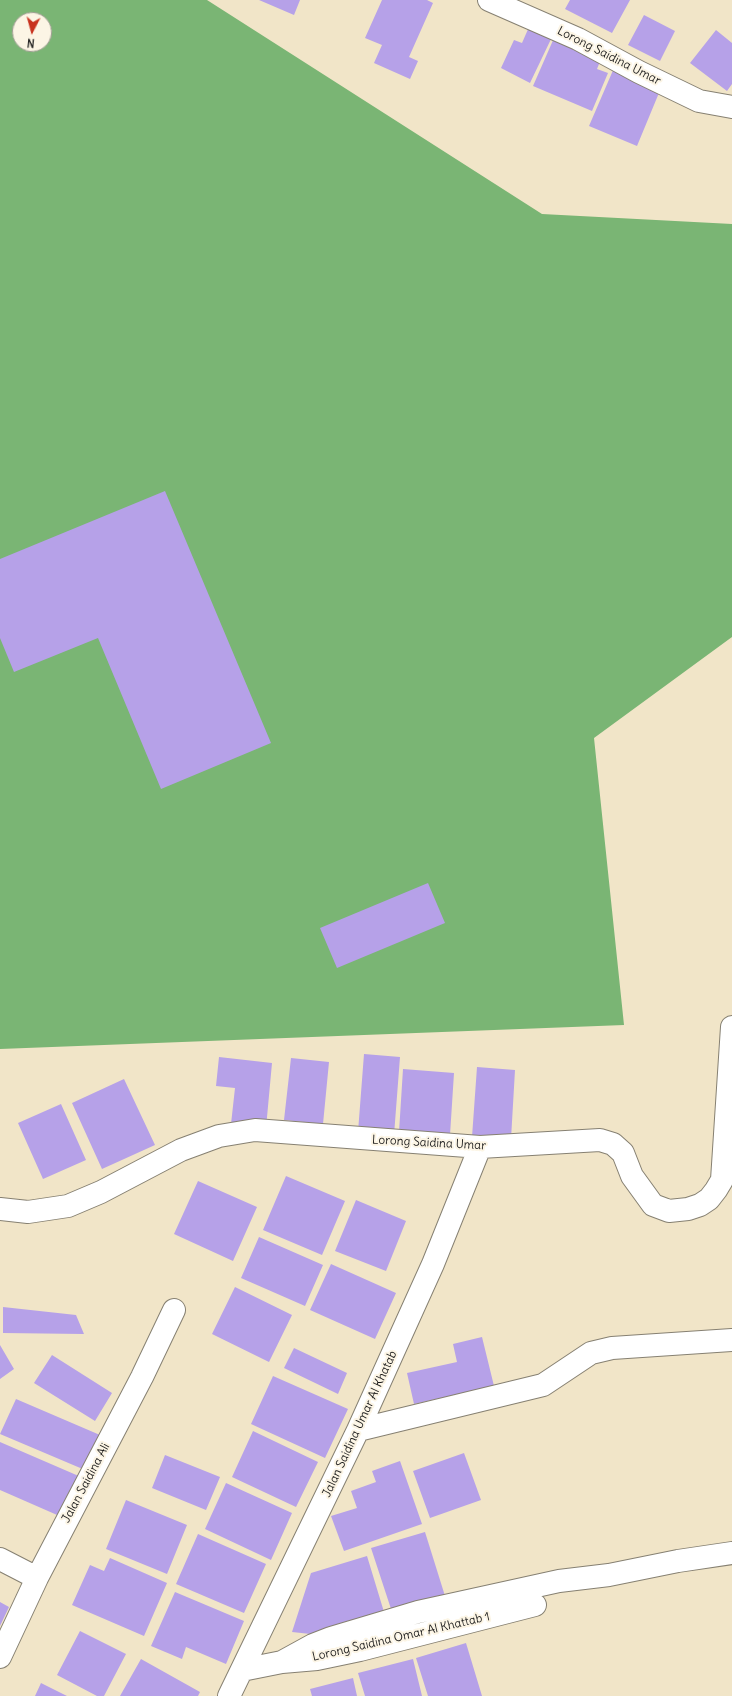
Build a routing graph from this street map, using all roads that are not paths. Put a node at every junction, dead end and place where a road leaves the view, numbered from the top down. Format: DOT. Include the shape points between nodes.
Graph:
graph roads {
  1 [pos="489,0"];
  2 [pos="732,107"];
  3 [pos="732,1027"];
  4 [pos="480,1147"];
  5 [pos="0,1209"];
  6 [pos="174,1310"];
  7 [pos="732,1340"];
  8 [pos="358,1430"];
  9 [pos="732,1553"];
  10 [pos="0,1559"];
  11 [pos="37,1578"];
  12 [pos="536,1605"];
  13 [pos="0,1657"];
  14 [pos="282,1662"];
  15 [pos="242,1670"];
  16 [pos="229,1696"];
  1 -- 2 [label="street, Lorong Saidina Umar" via="578,39 699,101"];
  3 -- 4 [label="street, Lorong Saidina Umar" via="722,1180 712,1195 700,1205 669,1211 653,1205 632,1176 623,1153 613,1144 600,1140"];
  4 -- 5 [label="street, Lorong Saidina Umar" via="255,1130 219,1136 181,1150 101,1192 68,1206 28,1212"];
  4 -- 8 [label="street, Jalan Saidina Umar Al Khatab" via="433,1264"];
  6 -- 11 [label="street, Jalan Saidina Ali" via="142,1377"];
  7 -- 8 [label="street" via="612,1348 590,1352 543,1385"];
  8 -- 15 [label="street, Jalan Saidina Umar Al Khatab"];
  9 -- 14 [label="street" via="559,1581 418,1612 332,1638"];
  10 -- 11 [label="street"];
  11 -- 13 [label="street, Jalan Saidina Ali"];
  12 -- 14 [label="street, Lorong Saidina Omar Al Khattab 1" via="360,1650 317,1659"];
  14 -- 15 [label="street, Lorong Saidina Omar Al Khattab 1"];
  15 -- 16 [label="street, Jalan Saidina Umar Al Khatab"];
}
